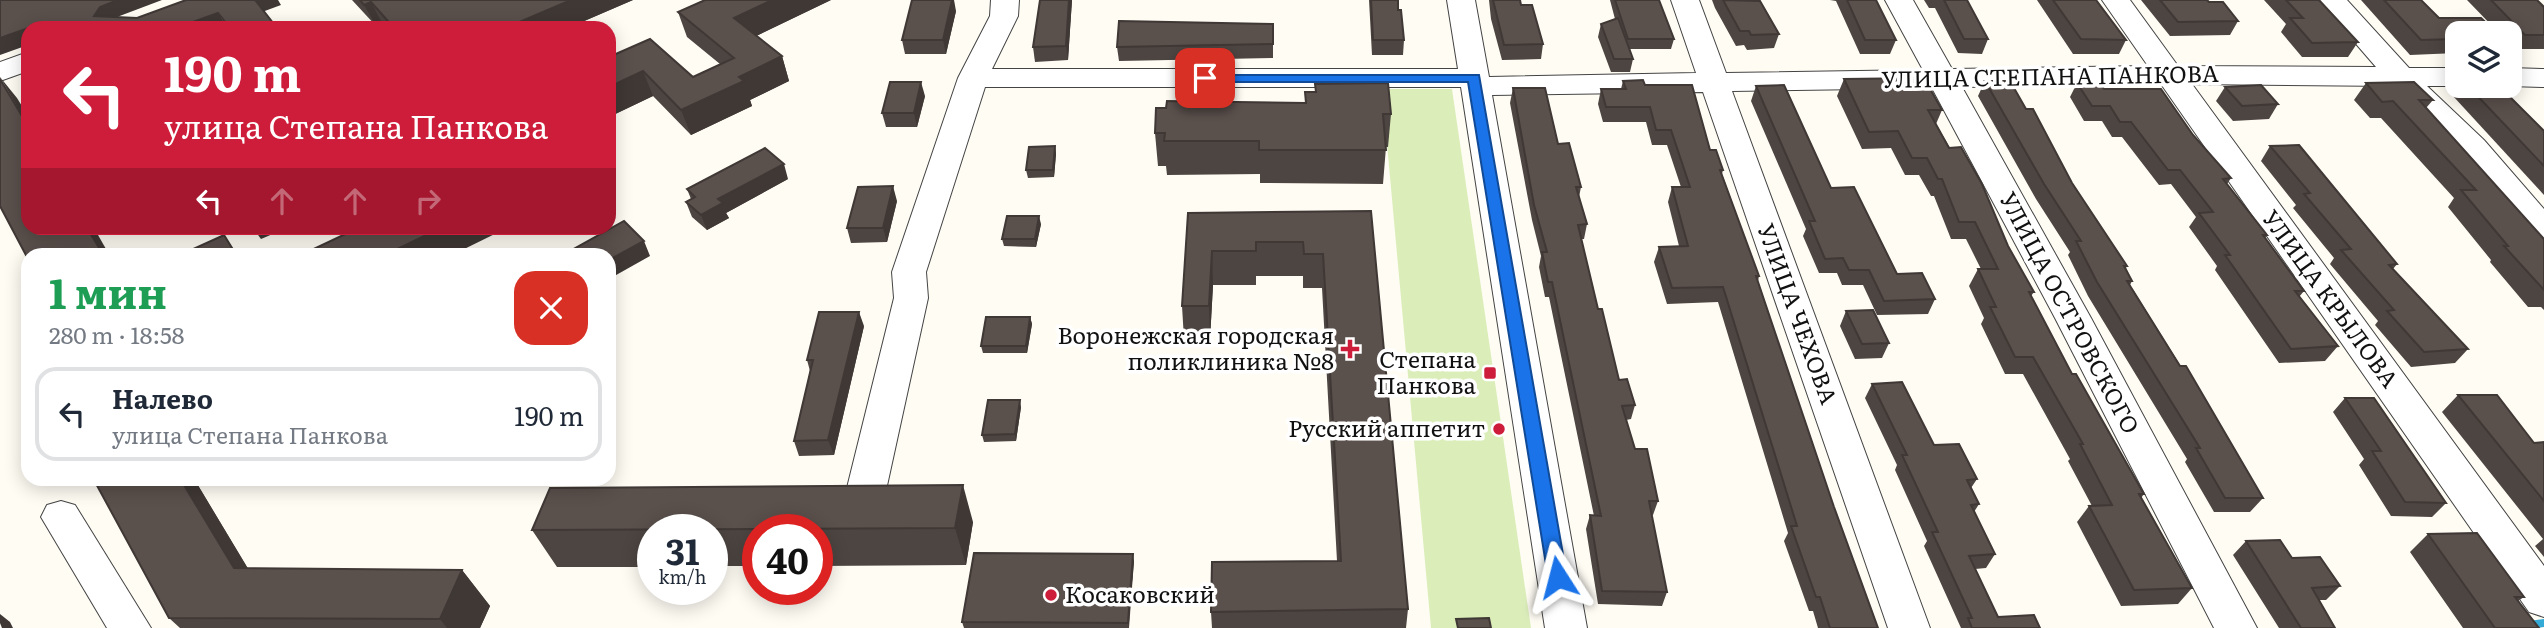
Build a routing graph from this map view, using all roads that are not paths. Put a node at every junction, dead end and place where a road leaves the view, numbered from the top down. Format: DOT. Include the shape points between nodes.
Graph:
graph roads {
  1 [pos="1005,0"];
  2 [pos="1461,0"];
  3 [pos="1685,0"];
  4 [pos="1899,0"];
  5 [pos="2116,0"];
  6 [pos="2332,0"];
  7 [pos="21,64"];
  8 [pos="0,72"];
  9 [pos="2169,75"];
  10 [pos="2400,76"];
  11 [pos="2445,77"];
  12 [pos="973,78"];
  13 [pos="2522,78"];
  14 [pos="2544,78"];
  15 [pos="1942,79"];
  16 [pos="1475,82"];
  17 [pos="1715,82"];
  18 [pos="2544,231"];
  19 [pos="863,504"];
  20 [pos="61,517"];
  21 [pos="2544,599"];
  22 [pos="130,628"];
  23 [pos="1566,628"];
  24 [pos="1909,628"];
  25 [pos="2236,628"];
  1 -- 12 [label="street" via="1004,16"];
  2 -- 16 [label="street"];
  3 -- 17 [label="street, УЛИЦА ЧЕХОВА"];
  4 -- 15 [label="street, УЛИЦА ОСТРОВСКОГО"];
  5 -- 9 [label="street, УЛИЦА КРЫЛОВА"];
  6 -- 10 [label="street"];
  7 -- 8 [label="street"];
  9 -- 10 [label="street, УЛИЦА СТЕПАНА ПАНКОВА"];
  9 -- 15 [label="street, УЛИЦА СТЕПАНА ПАНКОВА"];
  9 -- 21 [label="street, УЛИЦА КРЫЛОВА"];
  10 -- 11 [label="street, УЛИЦА СТЕПАНА ПАНКОВА"];
  10 -- 18 [label="street" via="2473,147"];
  12 -- 16 [label="street, УЛИЦА СТЕПАНА ПАНКОВА"];
  12 -- 19 [label="street" via="909,272 911,298"];
  13 -- 14 [label="street"];
  15 -- 17 [label="street, УЛИЦА СТЕПАНА ПАНКОВА"];
  15 -- 25 [label="street, УЛИЦА ОСТРОВСКОГО"];
  16 -- 17 [label="street, УЛИЦА СТЕПАНА ПАНКОВА"];
  16 -- 23 [label="street"];
  17 -- 24 [label="street, УЛИЦА ЧЕХОВА"];
  20 -- 22 [label="street"];
}
